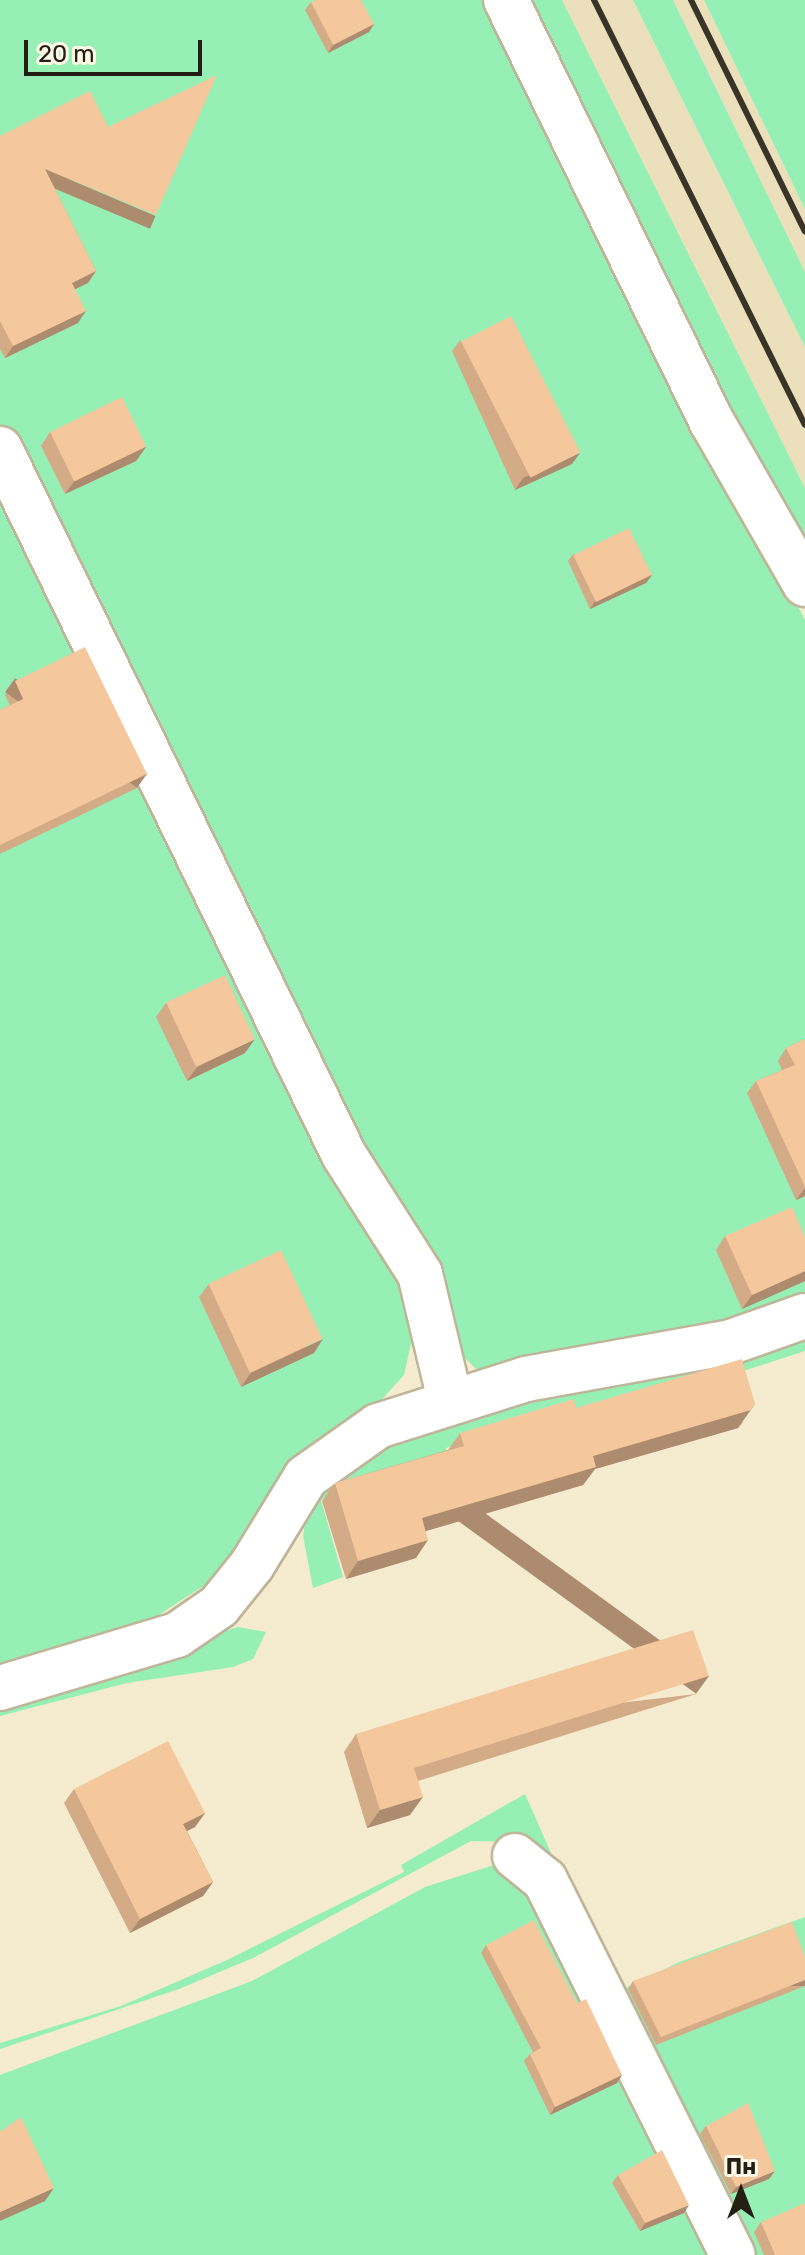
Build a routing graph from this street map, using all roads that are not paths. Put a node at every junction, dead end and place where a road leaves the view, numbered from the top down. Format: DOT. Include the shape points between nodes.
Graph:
graph roads {
  1 [pos="506,0"];
  2 [pos="0,449"];
  3 [pos="805,584"];
  4 [pos="805,1316"];
  5 [pos="450,1400"];
  6 [pos="0,1688"];
  7 [pos="515,1856"];
  8 [pos="733,2255"];
  1 -- 3 [label="street" via="712,422"];
  2 -- 5 [label="street" via="344,1155 420,1274"];
  4 -- 5 [label="street" via="731,1342 526,1379"];
  5 -- 6 [label="street" via="378,1426 306,1477 252,1565 219,1606 177,1635"];
  7 -- 8 [label="street" via="545,1880"];
}
